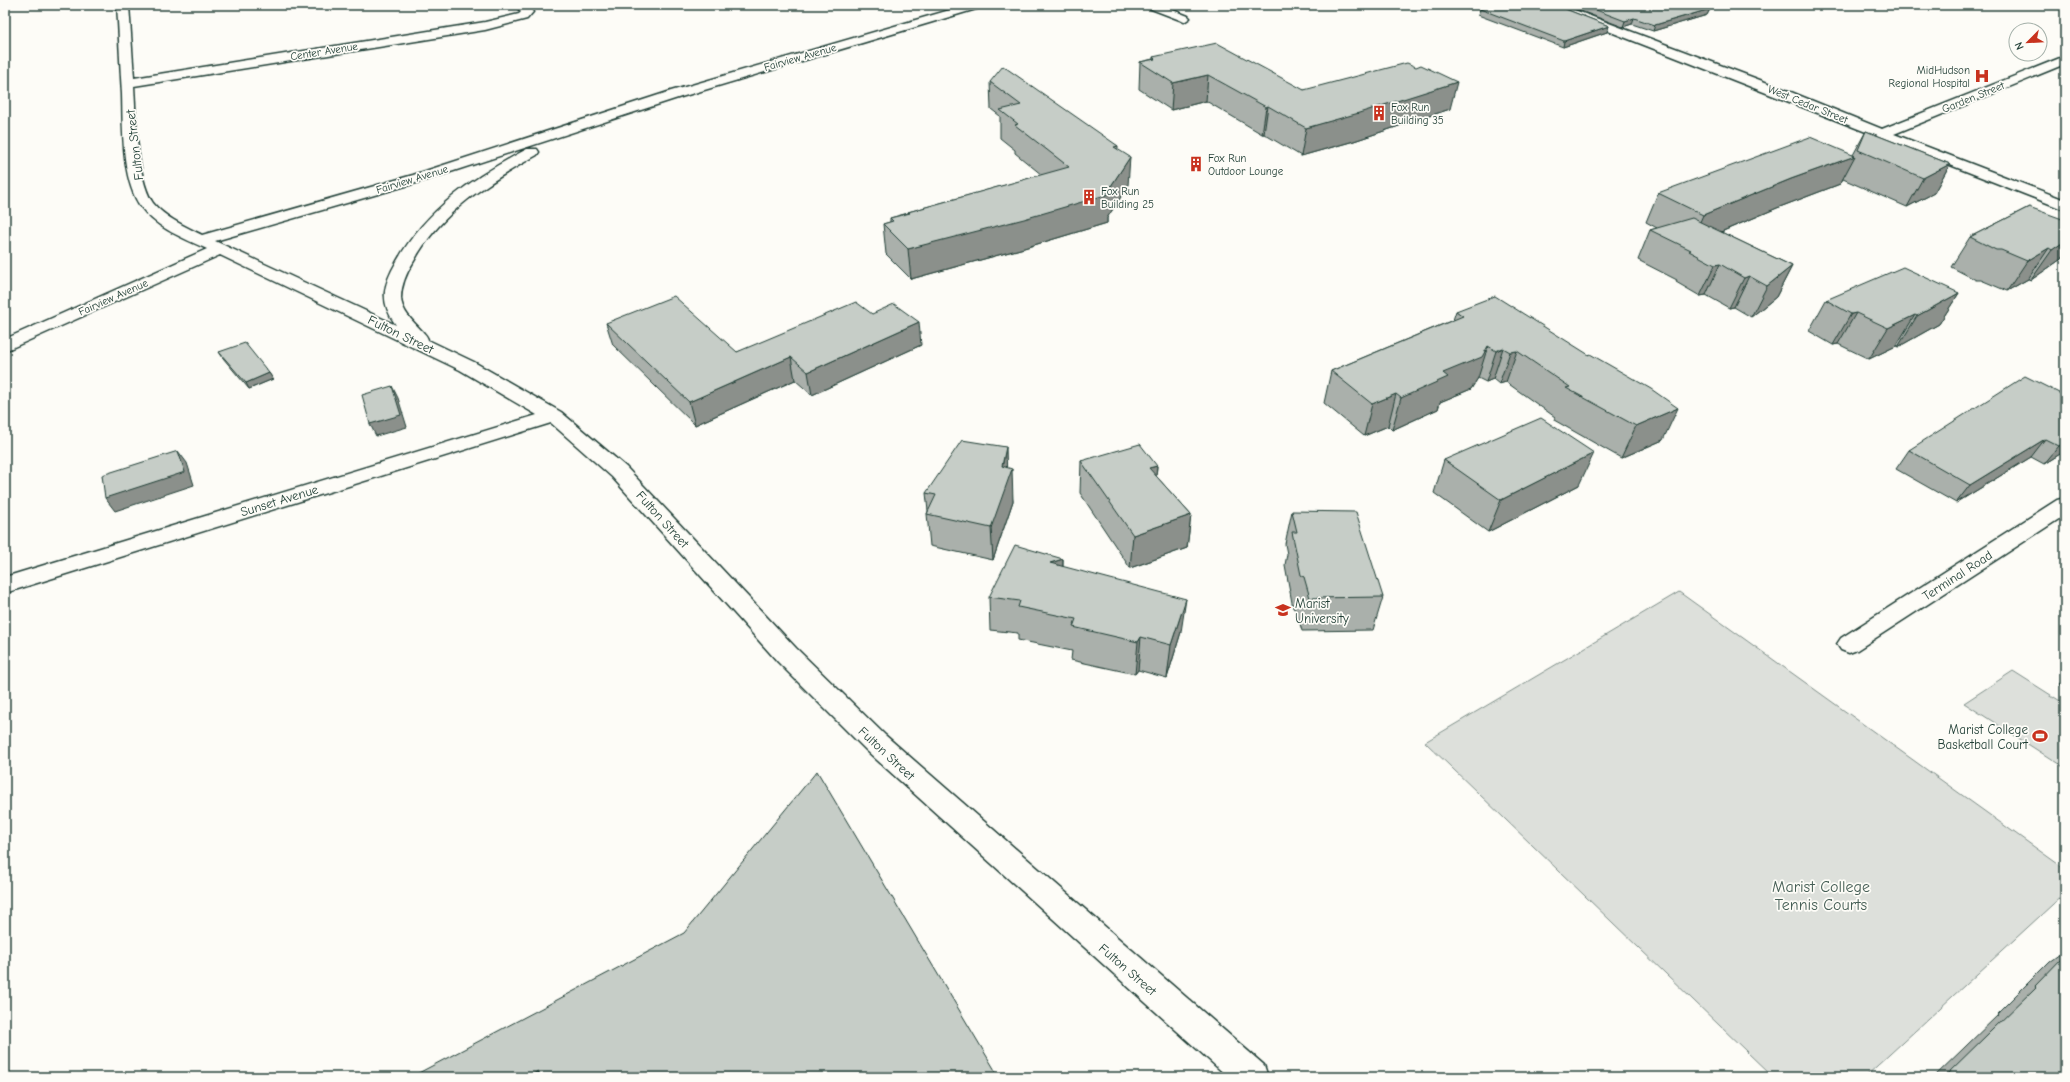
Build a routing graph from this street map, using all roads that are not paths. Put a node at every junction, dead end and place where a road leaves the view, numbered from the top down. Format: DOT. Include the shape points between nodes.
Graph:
graph roads {
  1 [pos="123,5"];
  2 [pos="979,5"];
  3 [pos="1150,5"];
  4 [pos="1551,5"];
  5 [pos="521,11"];
  6 [pos="1184,18"];
  7 [pos="2065,60"];
  8 [pos="128,82"];
  9 [pos="622,111"];
  10 [pos="1882,134"];
  11 [pos="2065,204"];
  12 [pos="200,240"];
  13 [pos="221,249"];
  14 [pos="5,346"];
  15 [pos="435,350"];
  16 [pos="554,416"];
  17 [pos="2065,505"];
  18 [pos="5,585"];
  19 [pos="1849,644"];
  20 [pos="1252,1077"];
  1 -- 8 [label="street, Fulton Street"];
  2 -- 9 [label="street, Fairview Avenue"];
  3 -- 6 [label="street"];
  4 -- 10 [label="street, West Cedar Street"];
  5 -- 8 [label="street, Center Avenue" via="477,27"];
  7 -- 10 [label="street, Garden Street"];
  8 -- 12 [label="street, Fulton Street" via="133,158 142,195 147,205 166,222"];
  9 -- 12 [label="street, Fairview Avenue" via="418,178"];
  9 -- 15 [label="street, Fairview Avenue" via="548,143 501,169 458,198 426,228 397,277 393,302 406,326"];
  10 -- 11 [label="street, West Cedar Street"];
  12 -- 13 [label="street, Fulton Street"];
  13 -- 14 [label="street, Fairview Avenue"];
  13 -- 15 [label="street, Fulton Street"];
  15 -- 16 [label="street, Fulton Street"];
  16 -- 18 [label="street, Sunset Avenue"];
  16 -- 20 [label="street, Fulton Street" via="619,472 787,655 876,743"];
  17 -- 19 [label="street, Terminal Road"];
}
